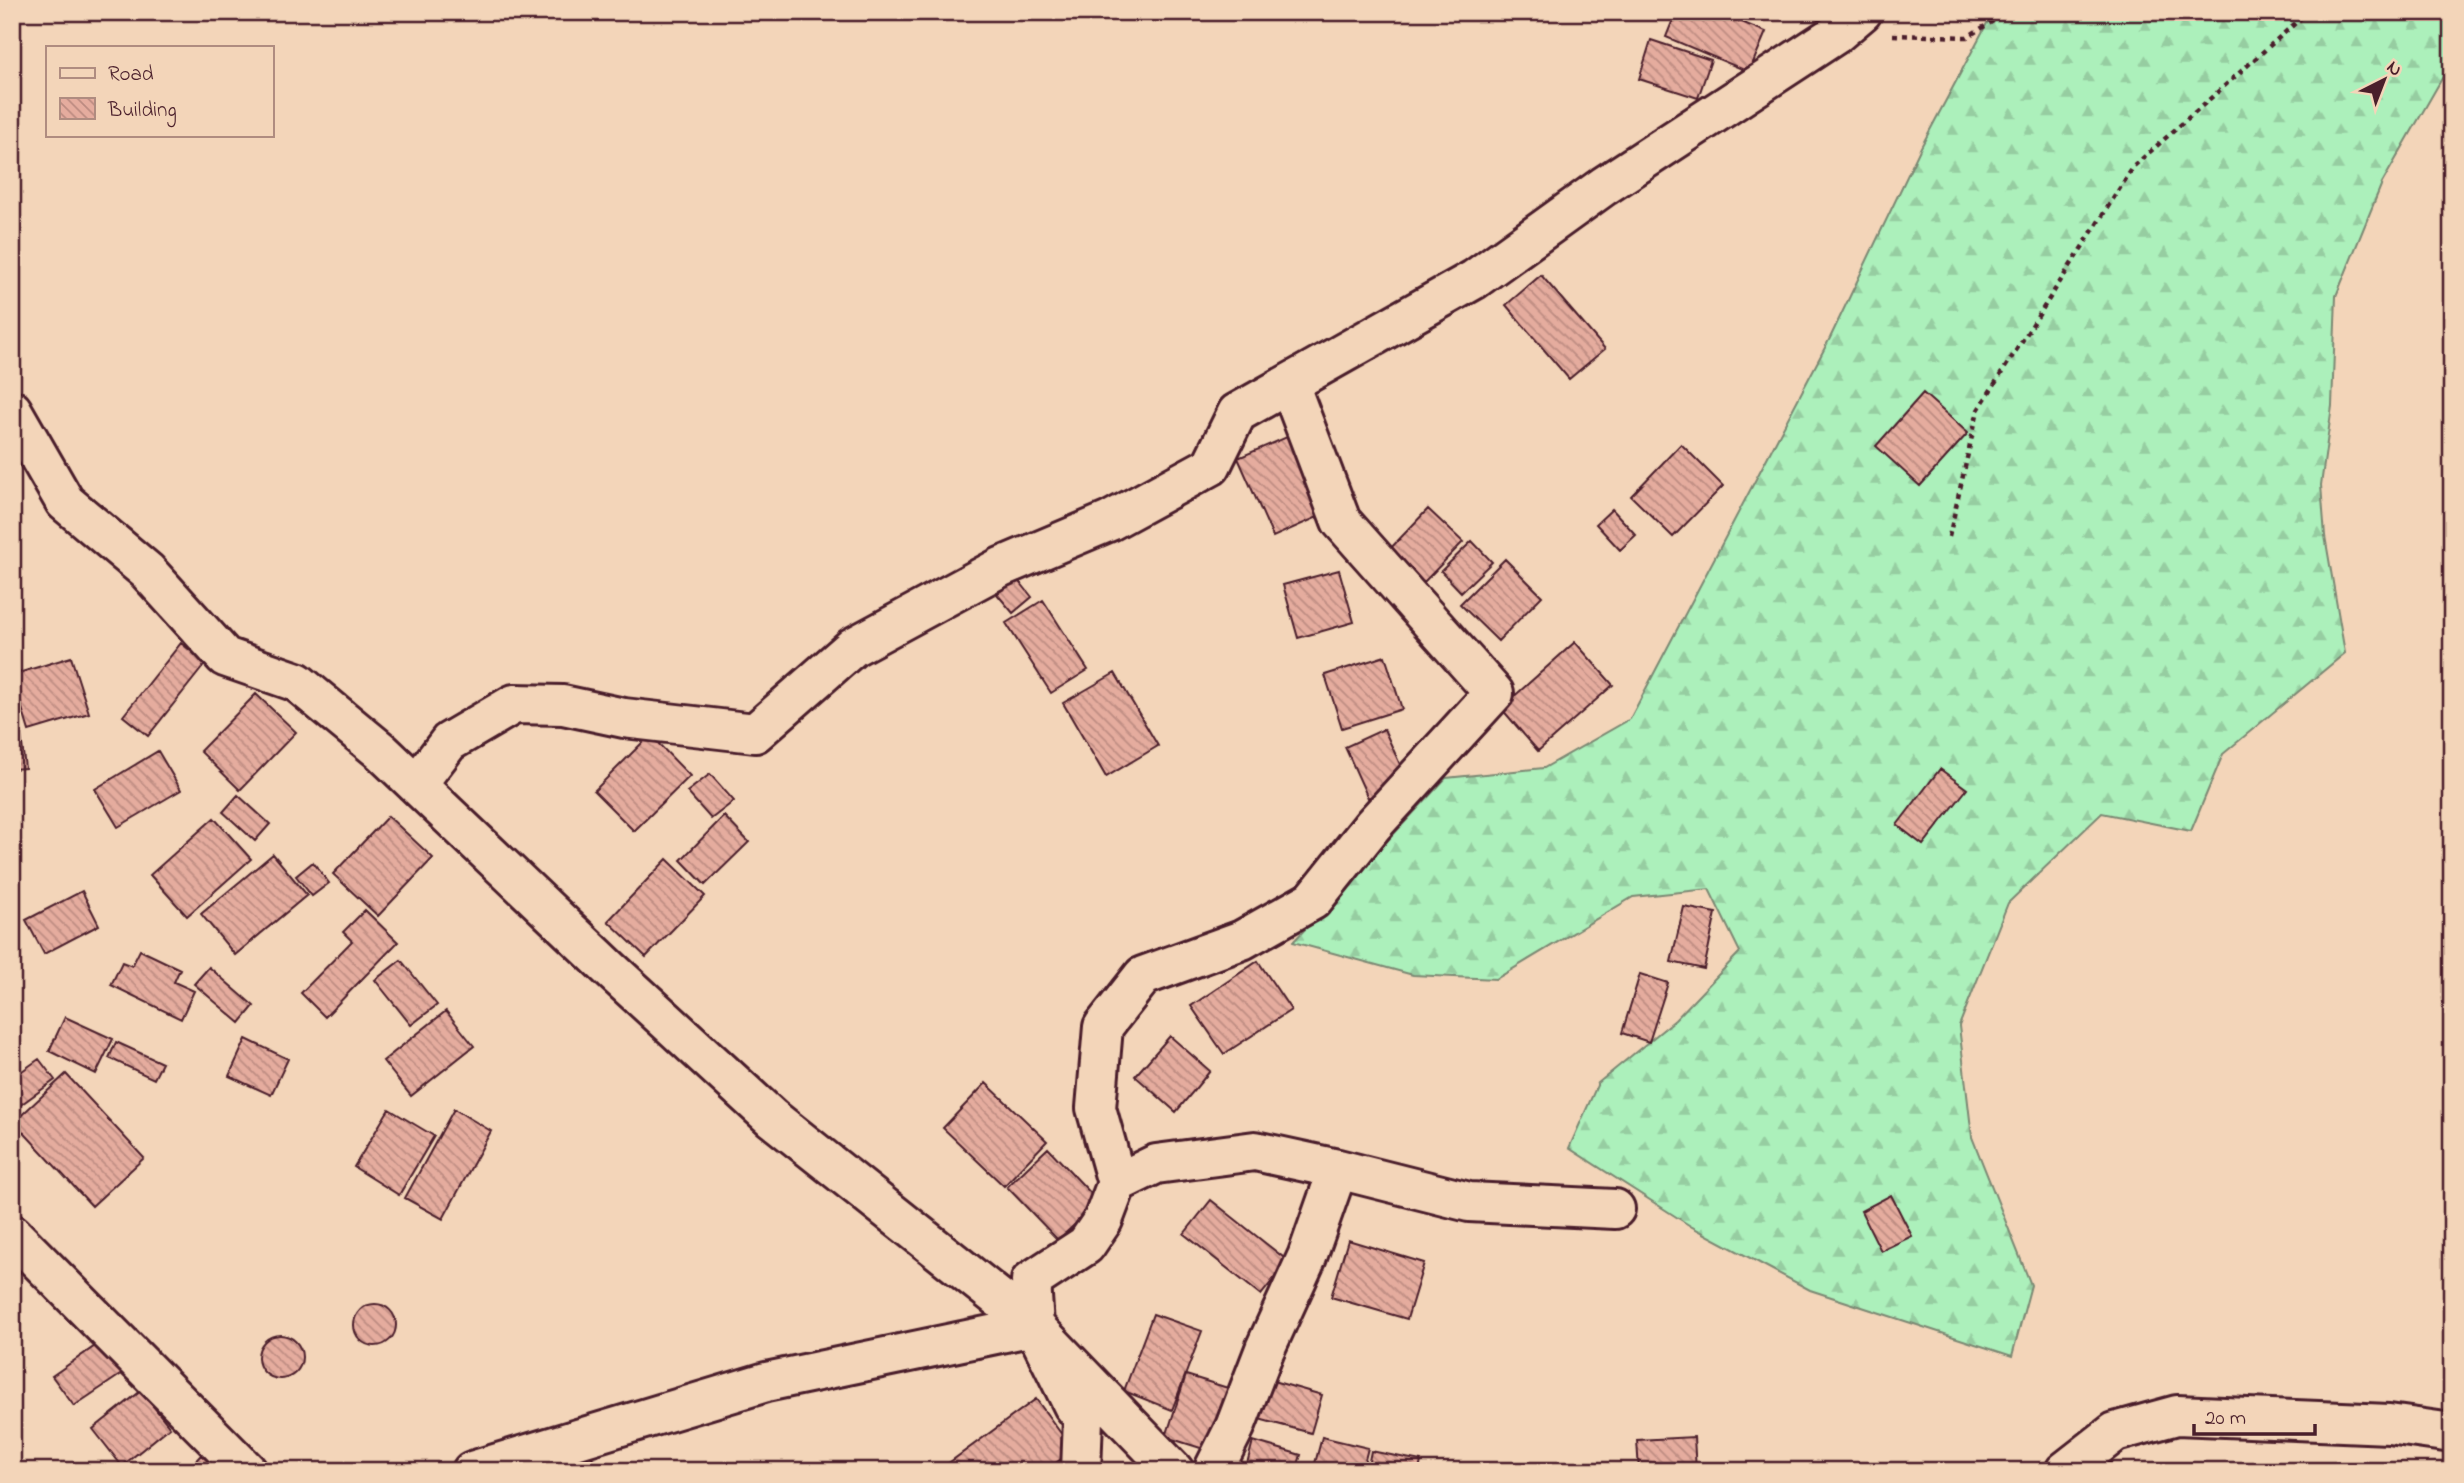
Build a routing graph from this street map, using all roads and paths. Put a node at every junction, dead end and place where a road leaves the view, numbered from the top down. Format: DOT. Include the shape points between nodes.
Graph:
graph roads {
  1 [pos="2008,12"];
  2 [pos="2308,12"];
  3 [pos="1849,23"];
  4 [pos="1289,384"];
  5 [pos="12,410"];
  6 [pos="1949,537"];
  7 [pos="416,784"];
  8 [pos="1338,1169"];
  9 [pos="1117,1183"];
  10 [pos="1615,1209"];
  11 [pos="12,1234"];
  12 [pos="1034,1326"];
  13 [pos="2452,1433"];
  14 [pos="247,1471"];
  15 [pos="472,1471"];
  16 [pos="1081,1471"];
  17 [pos="1174,1471"];
  18 [pos="1213,1471"];
  19 [pos="2065,1471"];
  1 -- 3 [label="path" via="1967,37"];
  2 -- 6 [label="path" via="2134,166 1978,410"];
  3 -- 4 [label="street" via="1604,186 1475,279"];
  4 -- 7 [label="street" via="1237,413 1211,466 1110,521 1001,566 853,647 755,733 624,718 563,705 514,704 449,742"];
  4 -- 9 [label="street" via="1341,521 1494,693 1373,825 1312,900 1242,940 1143,976 1103,1027 1096,1108"];
  5 -- 7 [label="street" via="65,502 147,571 225,657 297,682"];
  7 -- 12 [label="street" via="772,1118"];
  8 -- 9 [label="street" via="1255,1151 1156,1164"];
  8 -- 10 [label="street" via="1469,1202"];
  8 -- 18 [label="street" via="1307,1257"];
  9 -- 12 [label="street" via="1103,1220 1086,1245 1031,1281"];
  11 -- 14 [label="street"];
  12 -- 15 [label="street" via="766,1382"];
  12 -- 16 [label="street" via="1083,1418"];
  12 -- 17 [label="street"];
  13 -- 19 [label="street" via="2389,1424 2177,1415 2115,1432"];
}
